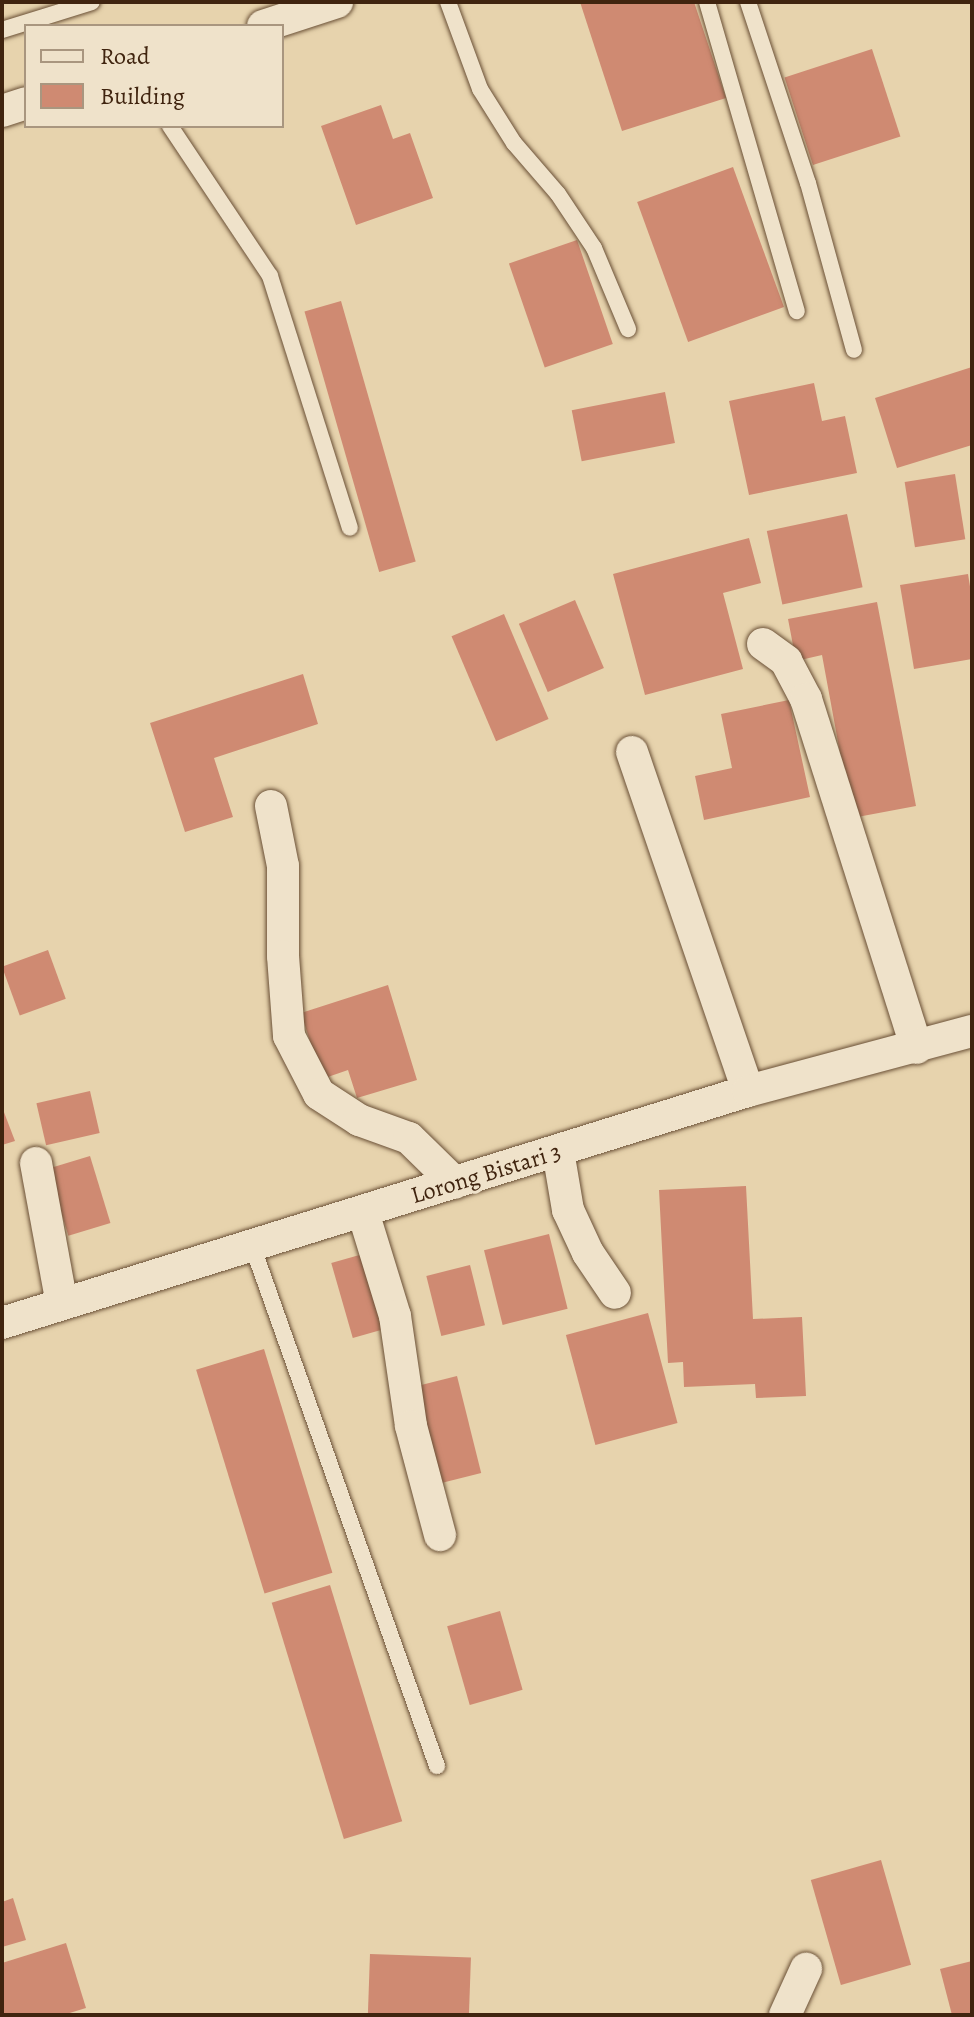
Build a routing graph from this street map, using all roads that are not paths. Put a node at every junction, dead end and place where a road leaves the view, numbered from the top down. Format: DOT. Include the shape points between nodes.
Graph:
graph roads {
  1 [pos="92,2"];
  2 [pos="337,2"];
  3 [pos="448,2"];
  4 [pos="707,2"];
  5 [pos="748,2"];
  6 [pos="269,24"];
  7 [pos="2,30"];
  8 [pos="24,104"];
  9 [pos="2,111"];
  10 [pos="171,128"];
  11 [pos="797,311"];
  12 [pos="628,329"];
  13 [pos="854,350"];
  14 [pos="350,528"];
  15 [pos="763,644"];
  16 [pos="632,752"];
  17 [pos="271,806"];
  18 [pos="972,1031"];
  19 [pos="917,1048"];
  20 [pos="748,1091"];
  21 [pos="558,1151"];
  22 [pos="36,1163"];
  23 [pos="455,1183"];
  24 [pos="363,1212"];
  25 [pos="252,1245"];
  26 [pos="615,1293"];
  27 [pos="62,1304"];
  28 [pos="2,1323"];
  29 [pos="440,1535"];
  30 [pos="437,1766"];
  31 [pos="806,1969"];
  32 [pos="785,2015"];
  1 -- 7 [label="lane"];
  2 -- 6 [label="street"];
  3 -- 12 [label="lane" via="480,89 594,248"];
  4 -- 11 [label="lane"];
  5 -- 13 [label="lane" via="808,183"];
  8 -- 9 [label="street"];
  10 -- 14 [label="lane" via="270,276"];
  15 -- 19 [label="street" via="786,661 806,699"];
  16 -- 20 [label="street"];
  17 -- 23 [label="street" via="283,866 289,1036 319,1094 359,1120 409,1138"];
  18 -- 19 [label="street, Lorong Bistari 3"];
  19 -- 20 [label="street, Lorong Bistari 3"];
  20 -- 21 [label="street, Lorong Bistari 3"];
  21 -- 23 [label="street, Lorong Bistari 3"];
  21 -- 26 [label="street" via="568,1210"];
  22 -- 27 [label="street"];
  23 -- 24 [label="street, Lorong Bistari 3"];
  24 -- 25 [label="street, Lorong Bistari 3"];
  24 -- 29 [label="street" via="395,1316 411,1426"];
  25 -- 27 [label="street, Lorong Bistari 3"];
  25 -- 30 [label="lane"];
  27 -- 28 [label="street, Lorong Bistari 3"];
  31 -- 32 [label="street"];
}
